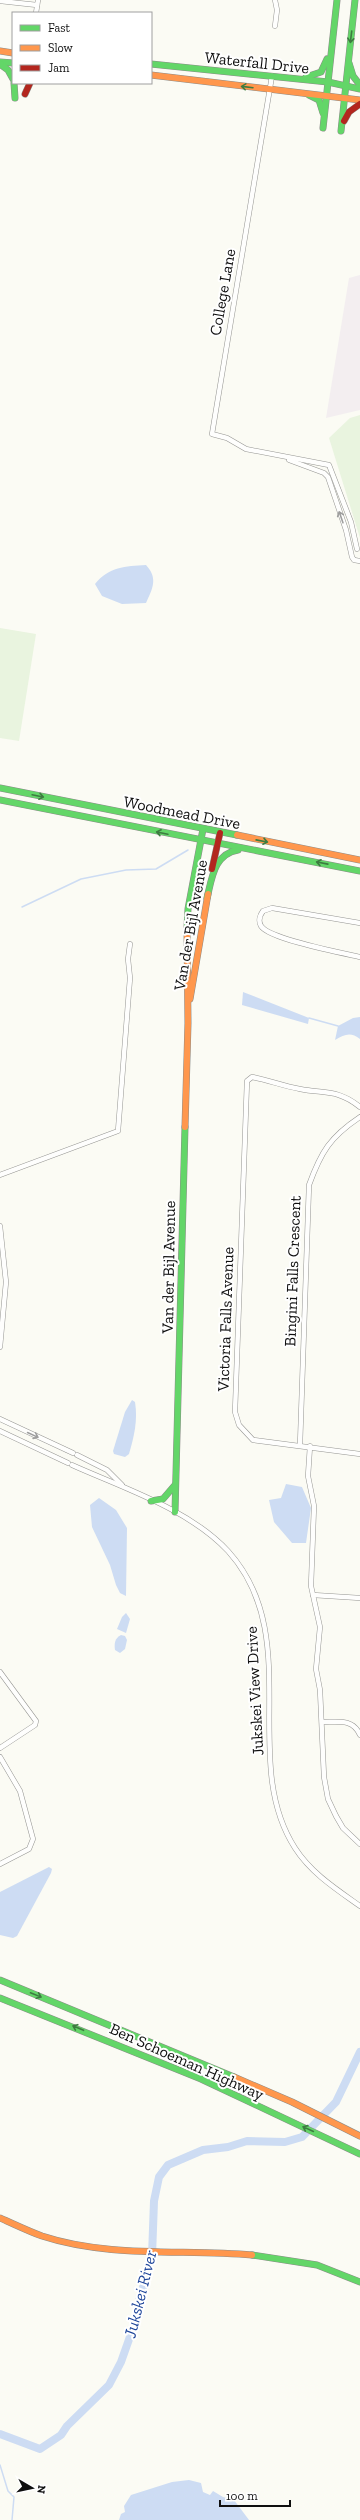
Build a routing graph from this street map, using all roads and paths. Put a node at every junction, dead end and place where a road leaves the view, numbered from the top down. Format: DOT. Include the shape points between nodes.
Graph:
graph roads {
  1 [pos="275,0"];
  2 [pos="337,0"];
  3 [pos="355,0"];
  4 [pos="0,1"];
  5 [pos="38,3"];
  6 [pos="275,26"];
  7 [pos="334,30"];
  8 [pos="0,52"];
  9 [pos="12,52"];
  10 [pos="348,53"];
  11 [pos="152,62"];
  12 [pos="0,63"];
  13 [pos="12,63"];
  14 [pos="152,75"];
  15 [pos="272,76"];
  16 [pos="12,77"];
  17 [pos="296,79"];
  18 [pos="328,82"];
  19 [pos="14,84"];
  20 [pos="30,84"];
  21 [pos="345,85"];
  22 [pos="360,85"];
  23 [pos="360,89"];
  24 [pos="270,90"];
  25 [pos="300,92"];
  26 [pos="25,94"];
  27 [pos="327,95"];
  28 [pos="344,97"];
  29 [pos="14,98"];
  30 [pos="360,100"];
  31 [pos="360,104"];
  32 [pos="286,459"];
  33 [pos="359,549"];
  34 [pos="352,555"];
  35 [pos="360,562"];
  36 [pos="0,788"];
  37 [pos="0,800"];
  38 [pos="203,829"];
  39 [pos="220,833"];
  40 [pos="201,840"];
  41 [pos="218,844"];
  42 [pos="249,849"];
  43 [pos="360,860"];
  44 [pos="360,871"];
  45 [pos="207,898"];
  46 [pos="360,922"];
  47 [pos="130,944"];
  48 [pos="360,957"];
  49 [pos="188,1022"];
  50 [pos="360,1107"];
  51 [pos="360,1117"];
  52 [pos="0,1175"];
  53 [pos="0,1226"];
  54 [pos="0,1347"];
  55 [pos="0,1419"];
  56 [pos="0,1431"];
  57 [pos="300,1445"];
  58 [pos="310,1446"];
  59 [pos="66,1450"];
  60 [pos="360,1454"];
  61 [pos="62,1460"];
  62 [pos="97,1464"];
  63 [pos="92,1474"];
  64 [pos="175,1484"];
  65 [pos="122,1485"];
  66 [pos="151,1501"];
  67 [pos="175,1512"];
  68 [pos="313,1595"];
  69 [pos="360,1598"];
  70 [pos="1,1675"];
  71 [pos="322,1722"];
  72 [pos="360,1735"];
  73 [pos="0,1748"];
  74 [pos="0,1757"];
  75 [pos="360,1844"];
  76 [pos="0,1864"];
  77 [pos="360,1906"];
  78 [pos="0,1980"];
  79 [pos="0,1998"];
  80 [pos="360,2136"];
  81 [pos="360,2154"];
  82 [pos="0,2218"];
  83 [pos="360,2282"];
  1 -- 6 [label="street"];
  2 -- 7 [label="main road"];
  3 -- 10 [label="main road, one-way"];
  4 -- 5 [label="street"];
  7 -- 17 [label="main road" via="322,70 314,75"];
  7 -- 18 [label="main road"];
  8 -- 9 [label="main road"];
  10 -- 21 [label="main road"];
  10 -- 22 [label="main road" via="351,71"];
  11 -- 15 [label="main road, Waterfall Drive"];
  12 -- 13 [label="main road"];
  12 -- 16 [label="main road"];
  24 -- 14 [label="main road, Waterfall Drive, one-way"];
  15 -- 17 [label="main road, Waterfall Drive"];
  15 -- 24 [label="street, College Lane"];
  17 -- 18 [label="main road, Waterfall Drive"];
  18 -- 21 [label="main road, Waterfall Drive"];
  18 -- 27 [label="main road"];
  19 -- 29 [label="main road"];
  20 -- 26 [label="main road"];
  21 -- 23 [label="main road, Waterfall Drive"];
  21 -- 28 [label="main road"];
  24 -- 25 [label="main road, Waterfall Drive"];
  24 -- 32 [label="street, College Lane" via="212,434 228,438 246,450"];
  25 -- 27 [label="main road, Waterfall Drive"];
  25 -- 27 [label="main road" via="315,97 321,104 323,128"];
  27 -- 28 [label="main road, Waterfall Drive"];
  28 -- 30 [label="main road, Waterfall Drive"];
  28 -- 31 [label="main road" via="341,131 349,112"];
  32 -- 33 [label="street, College Lane" via="329,465"];
  34 -- 32 [label="street, College Lane, one-way" via="328,477 324,473"];
  33 -- 34 [label="street"];
  34 -- 35 [label="street" via="353,559"];
  36 -- 38 [label="main road, Woodmead Drive, one-way"];
  40 -- 37 [label="main road, Woodmead Drive, one-way"];
  38 -- 39 [label="main road, Woodmead Drive"];
  38 -- 40 [label="main road, Van der Bijl Avenue"];
  39 -- 41 [label="main road, Van der Bijl Avenue"];
  39 -- 43 [label="main road, Woodmead Drive, one-way"];
  40 -- 41 [label="main road, Woodmead Drive"];
  40 -- 49 [label="main road, Van der Bijl Avenue" via="187,921"];
  41 -- 42 [label="main road, Woodmead Drive"];
  41 -- 45 [label="main road, Van der Bijl Avenue"];
  44 -- 42 [label="main road, Woodmead Drive, one-way"];
  42 -- 45 [label="main road" via="232,850 220,858"];
  45 -- 49 [label="main road, Van der Bijl Avenue" via="194,964"];
  46 -- 48 [label="street" via="278,908 265,910 259,919 265,930 306,945"];
  47 -- 52 [label="street" via="130,978 118,1131"];
  49 -- 64 [label="main road, Van der Bijl Avenue"];
  50 -- 57 [label="street, Victoria Falls Avenue" via="335,1093 302,1090 252,1077 245,1085 236,1416 239,1426 253,1440"];
  51 -- 57 [label="street, Bingini Falls Crescent" via="340,1131 324,1149 308,1185"];
  53 -- 54 [label="street" via="6,1282"];
  55 -- 59 [label="street, Jukskei View Drive, one-way"];
  56 -- 61 [label="street, Jukskei View Drive"];
  57 -- 58 [label="street, Victoria Falls Avenue"];
  58 -- 60 [label="street, Victoria Falls Avenue"];
  58 -- 68 [label="street" via="308,1476 314,1506 311,1579"];
  59 -- 61 [label="street"];
  59 -- 62 [label="street, Jukskei View Drive"];
  61 -- 63 [label="street, Jukskei View Drive"];
  62 -- 63 [label="street"];
  62 -- 65 [label="street, Jukskei View Drive"];
  63 -- 65 [label="street, Jukskei View Drive"];
  64 -- 66 [label="main road" via="167,1496"];
  64 -- 67 [label="main road, Van der Bijl Avenue"];
  65 -- 66 [label="street, Jukskei View Drive"];
  66 -- 67 [label="street, Jukskei View Drive"];
  67 -- 77 [label="street, Jukskei View Drive" via="198,1526 226,1550 253,1589 262,1613 267,1645 272,1772 278,1814 304,1861 330,1885"];
  68 -- 69 [label="street"];
  68 -- 71 [label="street" via="320,1626 316,1669"];
  70 -- 73 [label="street" via="36,1721"];
  71 -- 72 [label="street" via="349,1723 356,1727"];
  71 -- 75 [label="street" via="323,1770 328,1799 343,1828"];
  74 -- 76 [label="street" via="17,1785 33,1839 29,1849"];
  78 -- 80 [label="main road, Ben Schoeman Highway, one-way" via="205,2064 292,2102"];
  81 -- 79 [label="main road, Ben Schoeman Highway, one-way" via="201,2080"];
  82 -- 83 [label="main road" via="56,2240 87,2246 279,2256 329,2268"];
}
